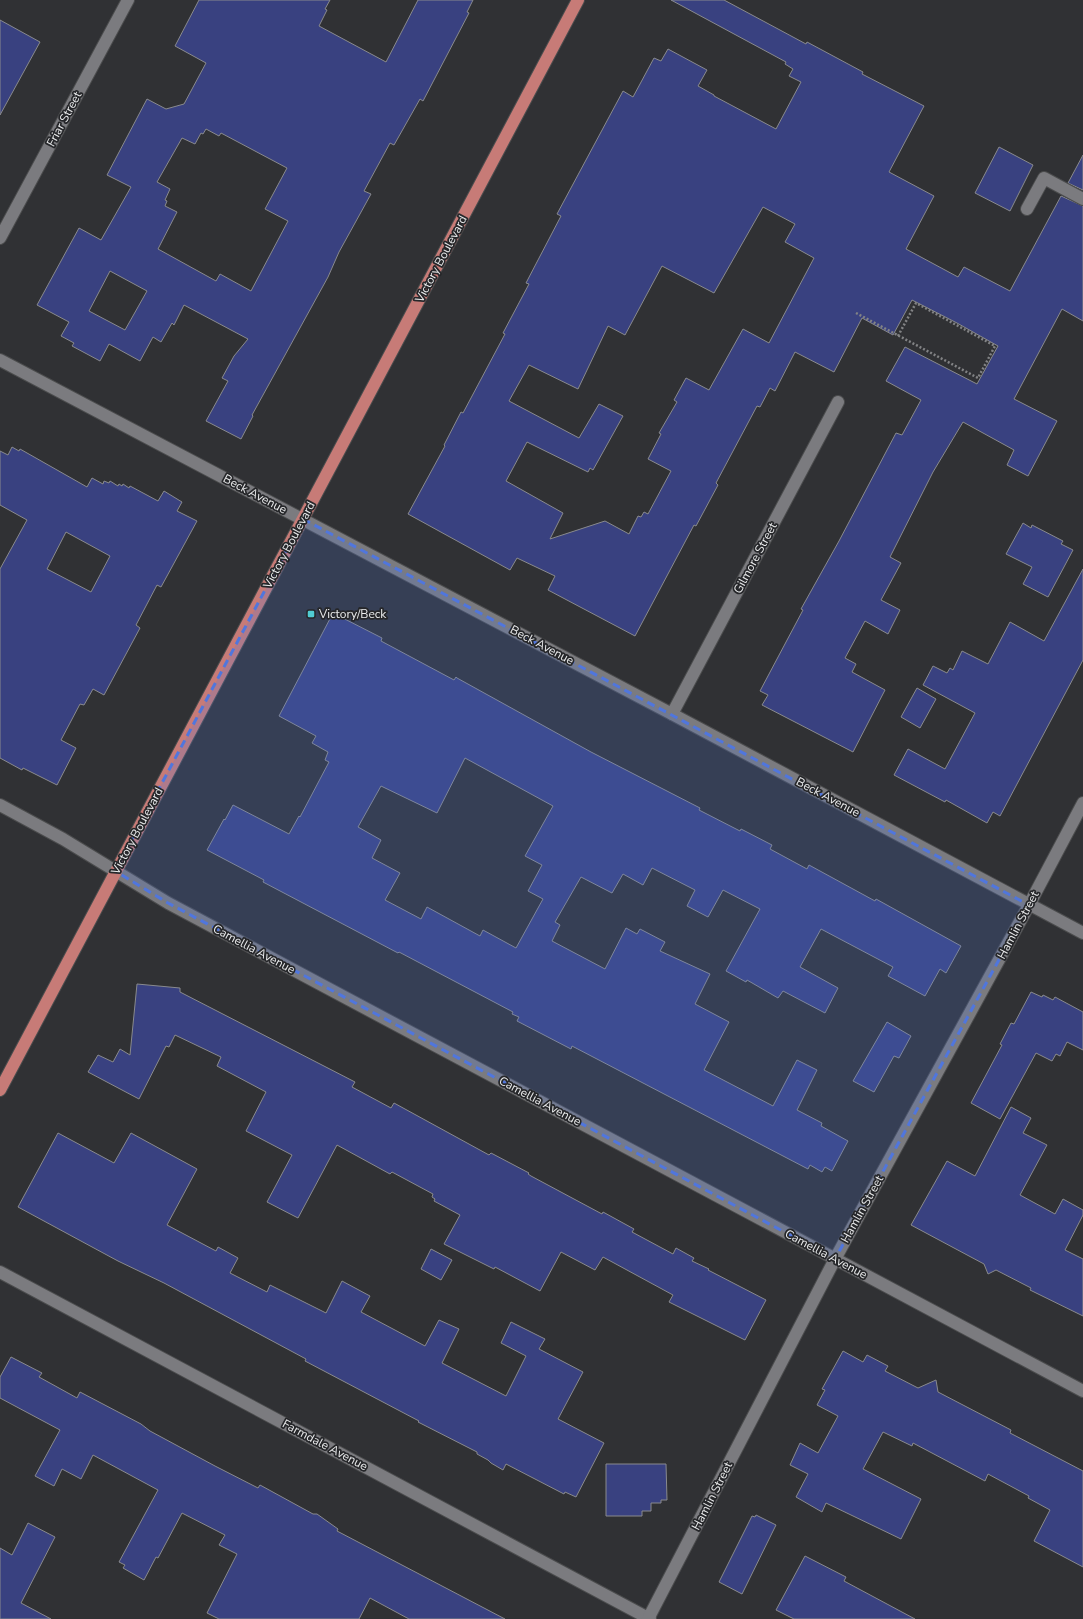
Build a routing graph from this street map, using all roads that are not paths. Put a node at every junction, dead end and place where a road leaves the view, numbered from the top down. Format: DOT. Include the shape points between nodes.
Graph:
graph roads {
  1 [pos="128,0"];
  2 [pos="578,0"];
  3 [pos="1083,199"];
  4 [pos="1027,209"];
  5 [pos="0,238"];
  6 [pos="0,360"];
  7 [pos="838,402"];
  8 [pos="303,519"];
  9 [pos="672,714"];
  10 [pos="1083,803"];
  11 [pos="0,805"];
  12 [pos="116,871"];
  13 [pos="1029,905"];
  14 [pos="1083,933"];
  15 [pos="0,1090"];
  16 [pos="835,1259"];
  17 [pos="0,1272"];
  18 [pos="1083,1391"];
  19 [pos="649,1619"];
  1 -- 5 [label="street, Friar Street"];
  2 -- 8 [label="main road, Victory Boulevard"];
  3 -- 4 [label="street" via="1044,178"];
  6 -- 8 [label="street, Beck Avenue"];
  7 -- 9 [label="street, Gilmore Street"];
  8 -- 9 [label="street, Beck Avenue"];
  8 -- 12 [label="main road, Victory Boulevard"];
  9 -- 13 [label="street, Beck Avenue"];
  10 -- 13 [label="street, Hamlin Street"];
  11 -- 12 [label="street, Camellia Avenue"];
  12 -- 15 [label="main road, Victory Boulevard"];
  12 -- 16 [label="street, Camellia Avenue" via="168,904"];
  13 -- 14 [label="street, Beck Avenue"];
  13 -- 16 [label="street, Hamlin Street"];
  16 -- 18 [label="street, Camellia Avenue"];
  16 -- 19 [label="street, Hamlin Street"];
  17 -- 19 [label="street, Farmdale Avenue"];
}
